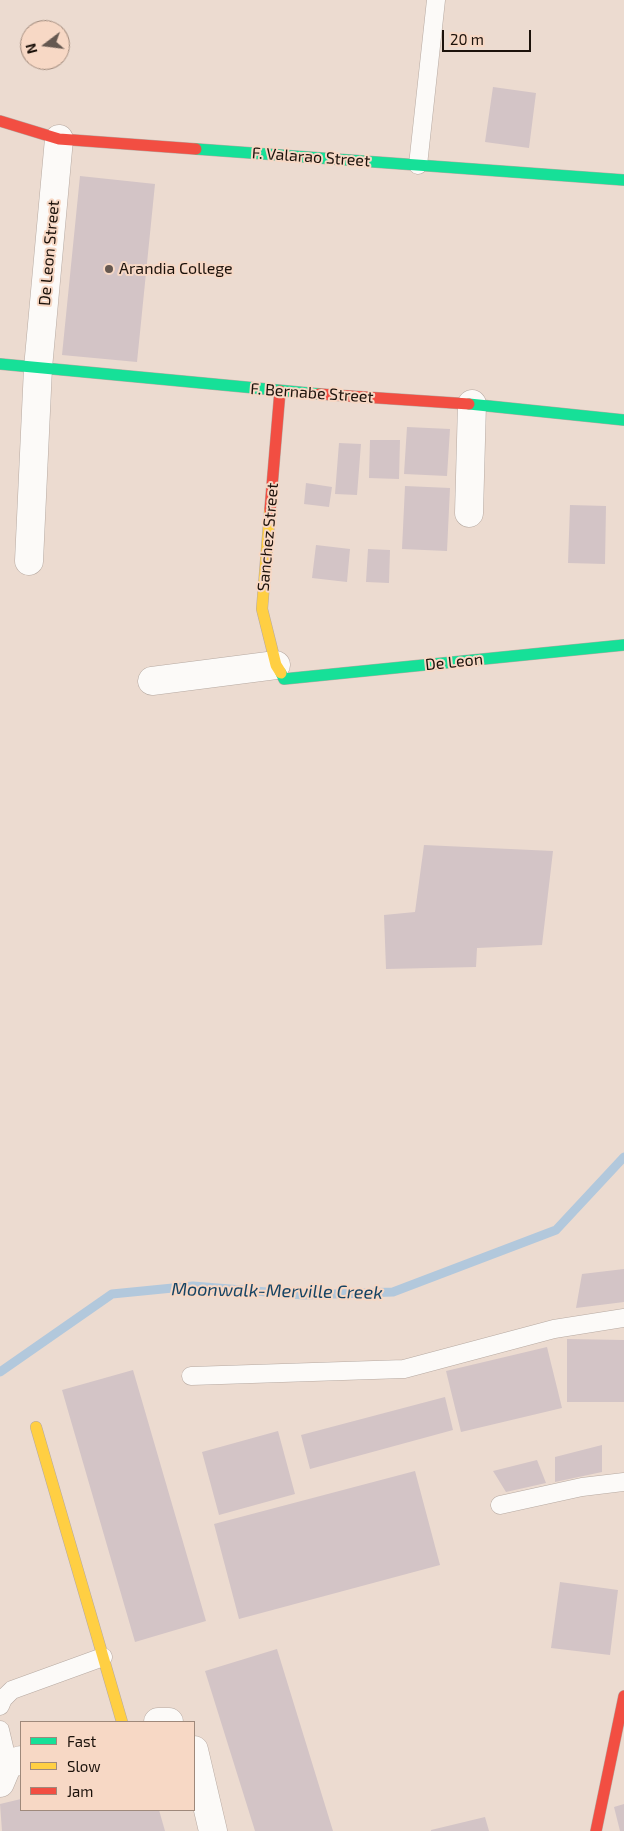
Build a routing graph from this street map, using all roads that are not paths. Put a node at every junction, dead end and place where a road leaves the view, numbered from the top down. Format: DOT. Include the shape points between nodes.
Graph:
graph roads {
  1 [pos="436,0"];
  2 [pos="0,122"];
  3 [pos="59,139"];
  4 [pos="418,165"];
  5 [pos="624,180"];
  6 [pos="0,364"];
  7 [pos="38,368"];
  8 [pos="280,391"];
  9 [pos="472,404"];
  10 [pos="624,420"];
  11 [pos="469,514"];
  12 [pos="29,562"];
  13 [pos="624,645"];
  14 [pos="280,672"];
  15 [pos="152,681"];
  16 [pos="624,1318"];
  17 [pos="191,1376"];
  18 [pos="36,1427"];
  19 [pos="624,1482"];
  20 [pos="500,1505"];
  21 [pos="103,1658"];
  22 [pos="624,1696"];
  23 [pos="0,1706"];
  24 [pos="122,1721"];
  25 [pos="0,1730"];
  26 [pos="195,1754"];
  27 [pos="10,1769"];
  28 [pos="213,1831"];
  29 [pos="596,1831"];
  1 -- 4 [label="lane"];
  2 -- 3 [label="street, F. Valarao Street"];
  3 -- 4 [label="street, F. Valarao Street"];
  3 -- 7 [label="street, De Leon Street"];
  4 -- 5 [label="street, F. Valarao Street"];
  6 -- 7 [label="street, F. Bernabe Street"];
  7 -- 8 [label="street, F. Bernabe Street"];
  7 -- 12 [label="street, De Leon Street"];
  8 -- 9 [label="street, F. Bernabe Street"];
  8 -- 14 [label="street, Sanchez Street" via="262,609"];
  9 -- 10 [label="street, F. Bernabe Street"];
  9 -- 11 [label="street"];
  13 -- 14 [label="street, De Leon"];
  14 -- 15 [label="street"];
  16 -- 17 [label="lane" via="554,1329 404,1368"];
  18 -- 21 [label="street"];
  19 -- 20 [label="lane" via="582,1487"];
  21 -- 23 [label="lane" via="12,1690"];
  21 -- 24 [label="street"];
  22 -- 29 [label="street"];
  25 -- 27 [label="lane"];
  26 -- 28 [label="street"];
}
